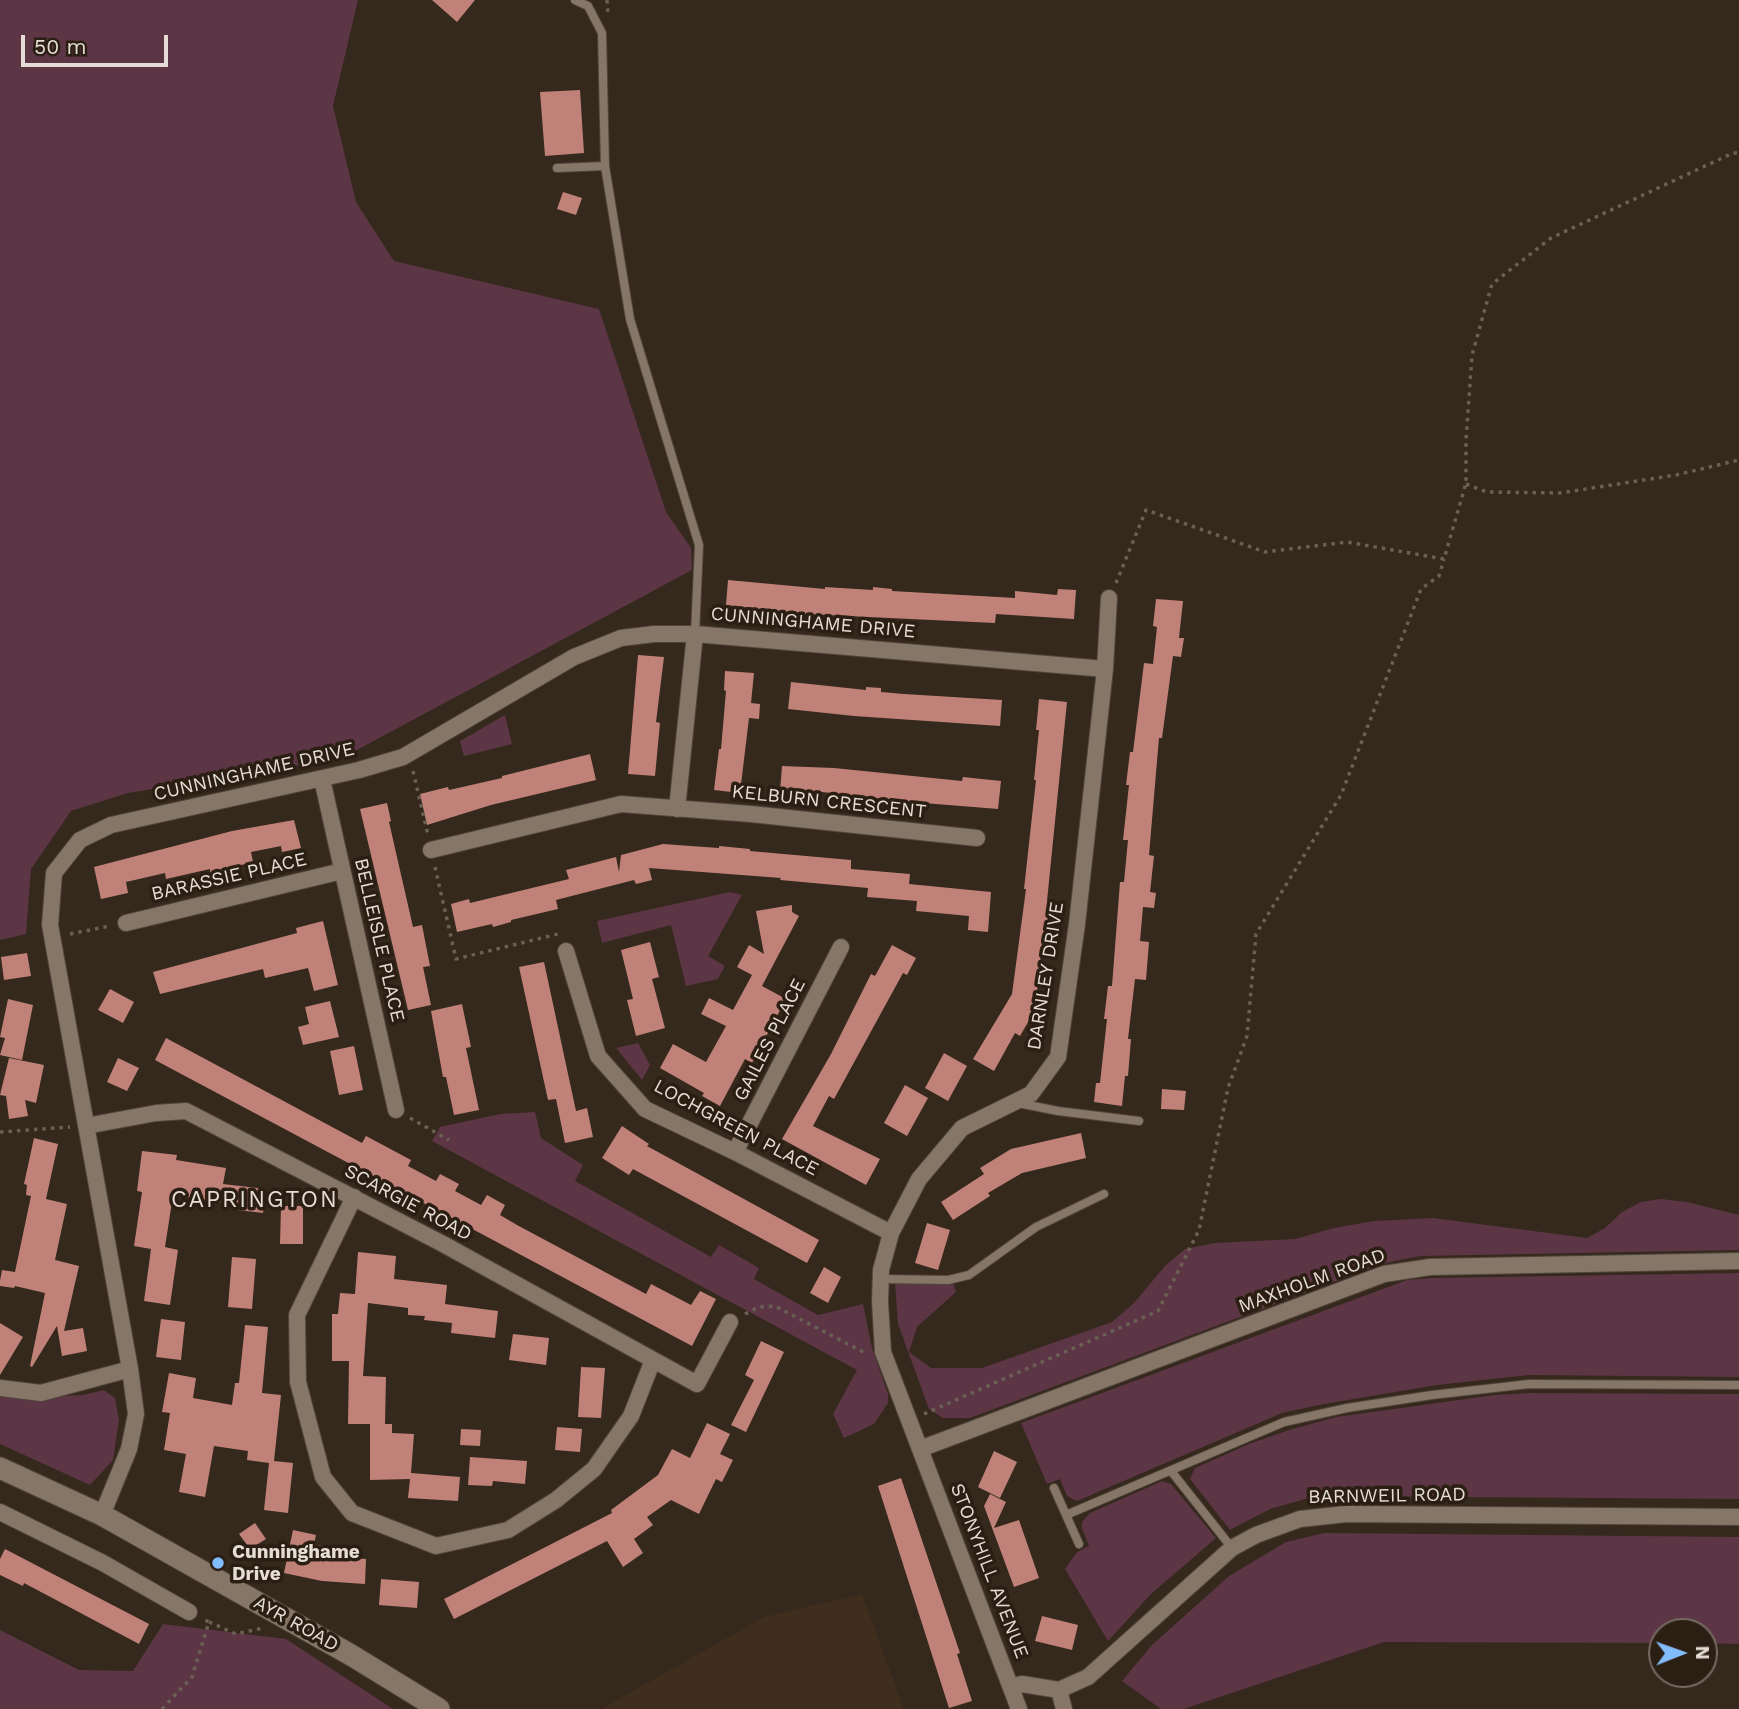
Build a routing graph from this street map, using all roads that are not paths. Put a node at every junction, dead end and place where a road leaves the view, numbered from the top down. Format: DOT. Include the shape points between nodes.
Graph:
graph roads {
  1 [pos="575,0"];
  2 [pos="605,166"];
  3 [pos="557,168"];
  4 [pos="1110,598"];
  5 [pos="695,634"];
  6 [pos="1104,669"];
  7 [pos="323,779"];
  8 [pos="677,808"];
  9 [pos="977,838"];
  10 [pos="431,850"];
  11 [pos="342,872"];
  12 [pos="126,923"];
  13 [pos="841,947"];
  14 [pos="566,951"];
  15 [pos="1016,1102"];
  16 [pos="396,1110"];
  17 [pos="1139,1121"];
  18 [pos="86,1126"];
  19 [pos="736,1152"];
  20 [pos="1104,1194"];
  21 [pos="354,1197"];
  22 [pos="891,1233"];
  23 [pos="1739,1261"];
  24 [pos="880,1279"];
  25 [pos="730,1322"];
  26 [pos="653,1360"];
  27 [pos="130,1369"];
  28 [pos="1739,1385"];
  29 [pos="0,1388"];
  30 [pos="920,1448"];
  31 [pos="0,1468"];
  32 [pos="1171,1471"];
  33 [pos="1054,1488"];
  34 [pos="0,1512"];
  35 [pos="102,1515"];
  36 [pos="1066,1515"];
  37 [pos="1739,1517"];
  38 [pos="1079,1544"];
  39 [pos="1232,1548"];
  40 [pos="189,1612"];
  41 [pos="1011,1686"];
  42 [pos="1059,1690"];
  43 [pos="439,1709"];
  44 [pos="1019,1709"];
  45 [pos="1064,1709"];
  1 -- 2 [label="lane" via="588,6 602,33"];
  2 -- 3 [label="lane"];
  2 -- 5 [label="lane" via="630,319 699,545"];
  4 -- 6 [label="street, DARNLEY DRIVE"];
  5 -- 6 [label="street, CUNNINGHAME DRIVE"];
  5 -- 7 [label="street, CUNNINGHAME DRIVE" via="621,638 574,657 409,754"];
  5 -- 8 [label="street"];
  6 -- 15 [label="street, DARNLEY DRIVE" via="1058,1057 1031,1094"];
  7 -- 11 [label="street, BELLEISLE PLACE"];
  7 -- 18 [label="street, CUNNINGHAME DRIVE" via="111,825 79,840 54,873 50,925"];
  8 -- 9 [label="street, KELBURN CRESCENT"];
  8 -- 10 [label="street, KELBURN CRESCENT" via="621,804"];
  11 -- 12 [label="street, BARASSIE PLACE"];
  11 -- 16 [label="street, BELLEISLE PLACE"];
  13 -- 19 [label="street, GAILES PLACE"];
  14 -- 19 [label="street, LOCHGREEN PLACE" via="598,1056 645,1109"];
  15 -- 17 [label="lane"];
  15 -- 22 [label="street, DARNLEY DRIVE" via="962,1128 919,1179"];
  18 -- 21 [label="street, SCARGIE ROAD" via="186,1111"];
  18 -- 27 [label="street, CUNNINGHAME DRIVE"];
  19 -- 22 [label="street, LOCHGREEN PLACE"];
  20 -- 24 [label="lane" via="1036,1227 969,1275 948,1280"];
  21 -- 26 [label="street, SCARGIE ROAD"];
  21 -- 26 [label="street" via="297,1315 298,1382 323,1477 352,1513 436,1546 508,1530 594,1469 631,1416"];
  22 -- 24 [label="street, DARNLEY DRIVE"];
  23 -- 30 [label="street, MAXHOLM ROAD" via="1430,1267 1384,1274"];
  24 -- 30 [label="street, DARNLEY DRIVE" via="883,1352"];
  25 -- 26 [label="street, SCARGIE ROAD" via="697,1384"];
  27 -- 29 [label="street" via="41,1393"];
  27 -- 35 [label="street, CUNNINGHAME DRIVE" via="135,1414 129,1449"];
  28 -- 32 [label="lane" via="1529,1384 1347,1408 1284,1422"];
  30 -- 41 [label="street, STONYHILL AVENUE"];
  31 -- 35 [label="main road, AYR ROAD"];
  32 -- 36 [label="lane"];
  32 -- 39 [label="lane"];
  33 -- 36 [label="lane"];
  34 -- 40 [label="street"];
  35 -- 43 [label="main road, AYR ROAD"];
  36 -- 38 [label="lane"];
  37 -- 39 [label="street, BARNWEIL ROAD" via="1346,1514 1300,1518"];
  39 -- 42 [label="street, BARNWEIL ROAD" via="1088,1676"];
  41 -- 42 [label="street"];
  41 -- 44 [label="street, STONYHILL AVENUE"];
  42 -- 45 [label="street"];
}
